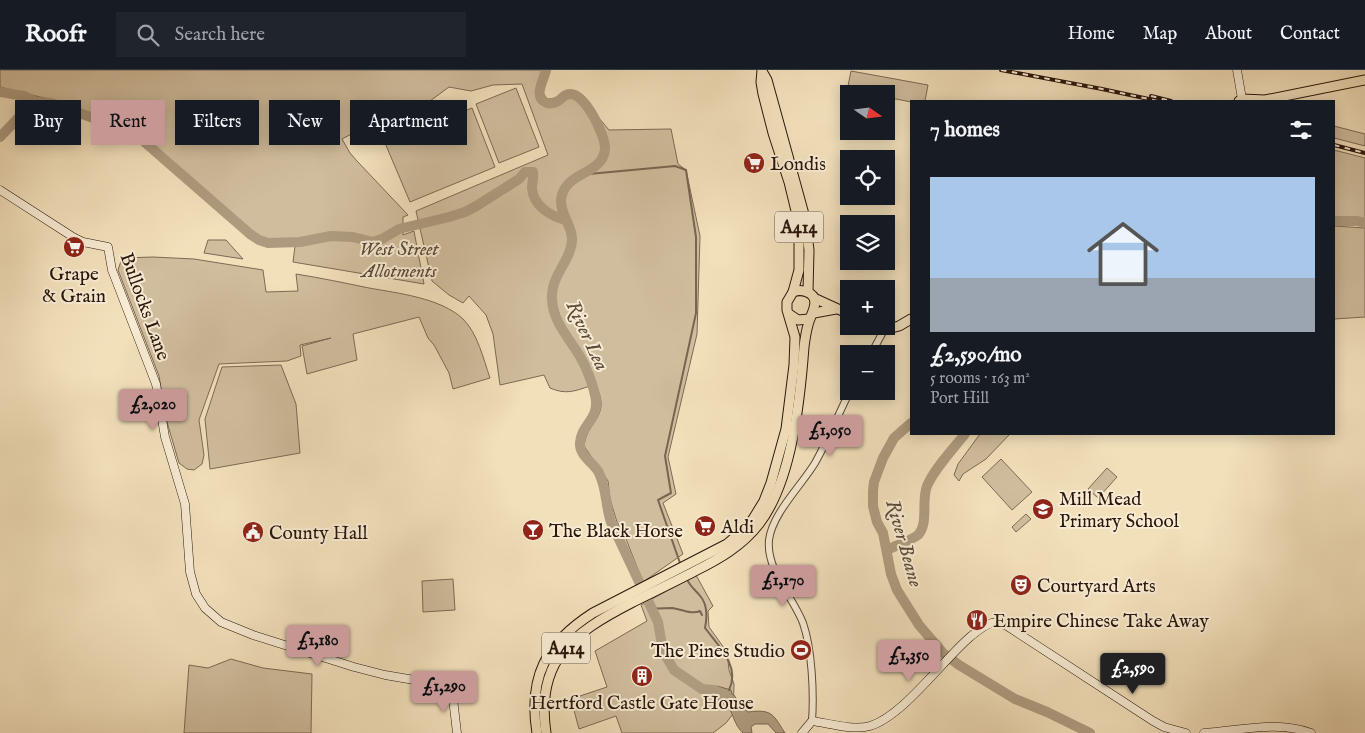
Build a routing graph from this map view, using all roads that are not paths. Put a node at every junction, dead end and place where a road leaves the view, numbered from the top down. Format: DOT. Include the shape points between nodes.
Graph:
graph roads {
  1 [pos="1237,70"];
  2 [pos="762,72"];
  3 [pos="1365,80"];
  4 [pos="1241,100"];
  5 [pos="0,190"];
  6 [pos="793,292"];
  7 [pos="811,295"];
  8 [pos="836,309"];
  9 [pos="840,311"];
  10 [pos="789,314"];
  11 [pos="812,316"];
  12 [pos="910,320"];
  13 [pos="895,326"];
  14 [pos="846,400"];
  15 [pos="654,587"];
  16 [pos="640,594"];
  17 [pos="812,721"];
  18 [pos="457,733"];
  19 [pos="536,733"];
  20 [pos="546,733"];
  21 [pos="802,733"];
  22 [pos="1186,733"];
  23 [pos="1204,733"];
  24 [pos="1311,733"];
  1 -- 4 [label="main road"];
  2 -- 6 [label="main road, A414" via="763,94 797,215 800,266"];
  2 -- 7 [label="main road, A414" via="770,89 804,212"];
  3 -- 4 [label="main road" via="1265,100"];
  5 -- 18 [label="main road, Bullocks Lane" via="73,237 108,247 112,270 156,384 165,437 185,504 190,572 196,594 205,608 221,622 253,635 362,669 452,690"];
  6 -- 7 [label="main road" via="802,290"];
  6 -- 10 [label="main road" via="787,302"];
  7 -- 8 [label="main road"];
  7 -- 11 [label="main road"];
  8 -- 9 [label="main road"];
  8 -- 11 [label="main road"];
  10 -- 11 [label="main road" via="798,320"];
  10 -- 15 [label="main road, A414" via="795,346 791,402 782,447 764,501 746,528 727,544"];
  11 -- 15 [label="main road, A414" via="805,338 793,433 770,506 758,525 730,551"];
  12 -- 13 [label="main road"];
  14 -- 17 [label="street" via="818,457 771,529 769,542 776,571 806,632"];
  15 -- 16 [label="main road, A414"];
  16 -- 19 [label="main road, A414" via="577,623 553,646 537,680 534,706"];
  16 -- 20 [label="main road, A414" via="574,638 564,650 546,689"];
  17 -- 21 [label="main road"];
  17 -- 22 [label="main road" via="861,727 886,718 900,708 955,651 983,627 994,622 1002,624 1153,721"];
  23 -- 24 [label="main road" via="1276,726"];
}
